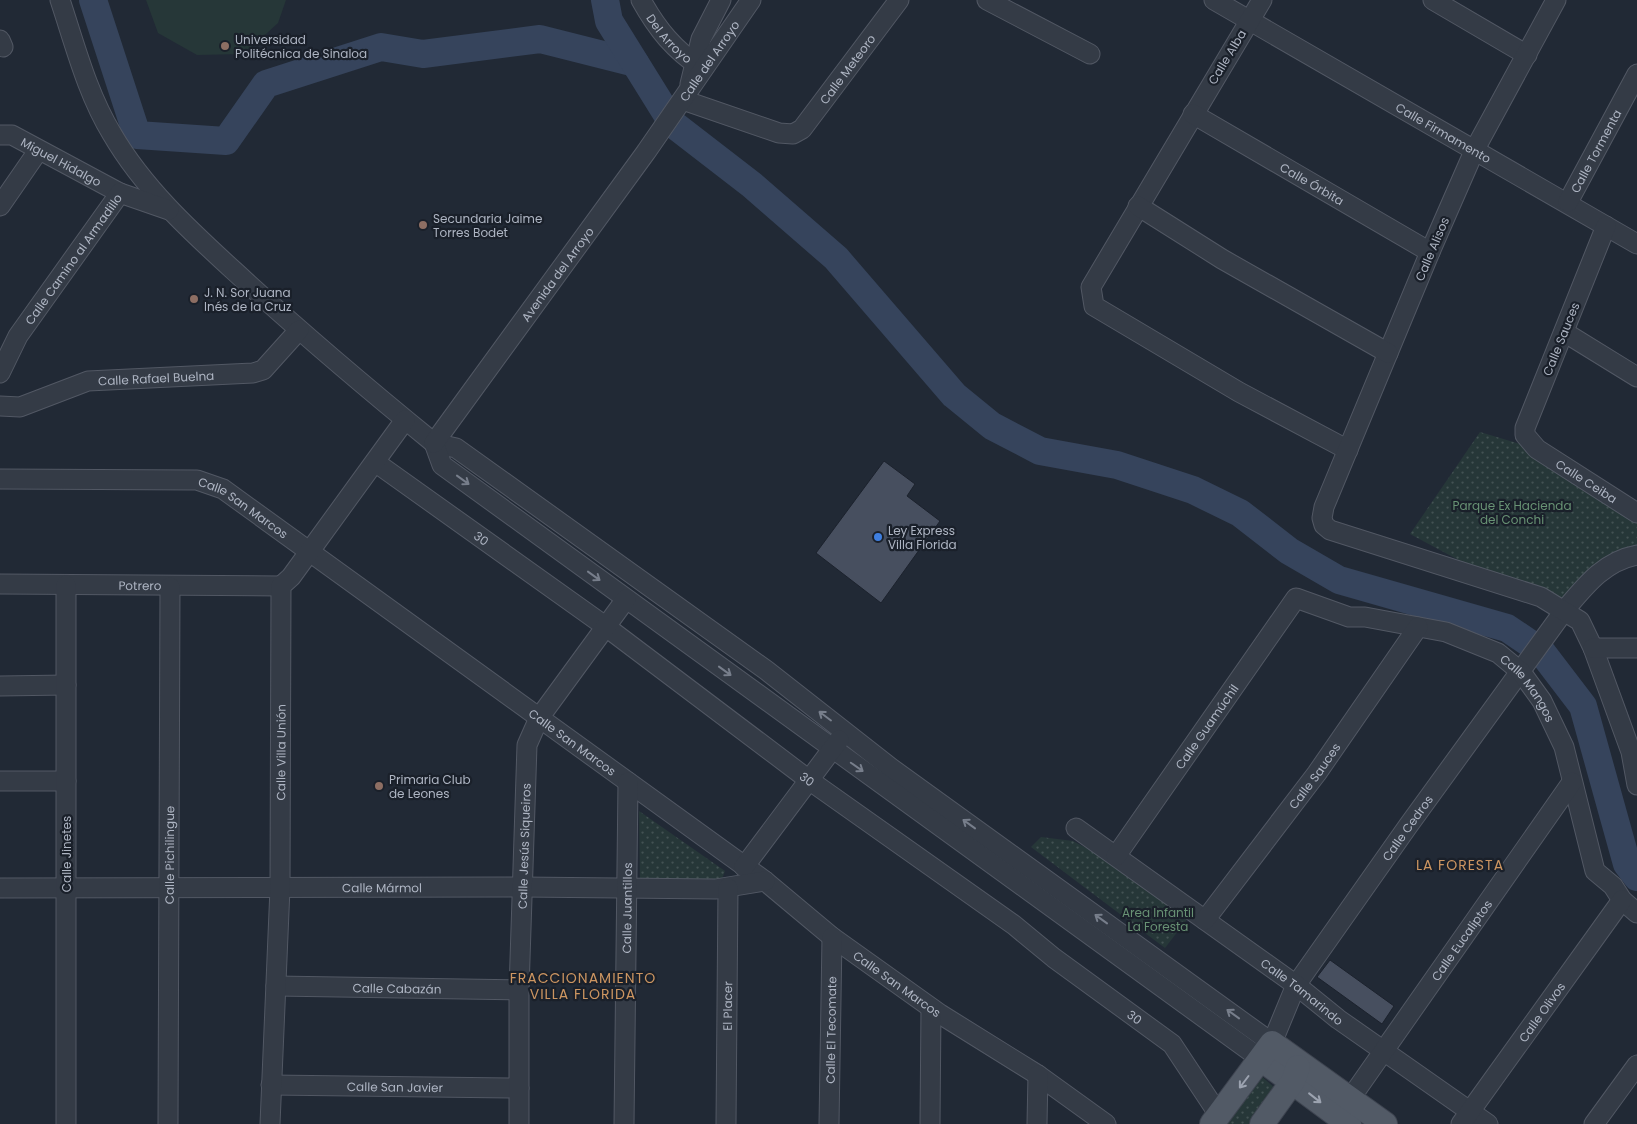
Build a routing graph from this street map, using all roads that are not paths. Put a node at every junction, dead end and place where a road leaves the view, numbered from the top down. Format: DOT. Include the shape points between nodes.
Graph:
graph roads {
  1 [pos="60,0"];
  2 [pos="641,0"];
  3 [pos="721,0"];
  4 [pos="751,0"];
  5 [pos="899,0"];
  6 [pos="987,0"];
  7 [pos="1214,0"];
  8 [pos="1262,0"];
  9 [pos="1433,0"];
  10 [pos="1556,0"];
  11 [pos="1249,21"];
  12 [pos="1090,54"];
  13 [pos="1527,55"];
  14 [pos="699,66"];
  15 [pos="1637,74"];
  16 [pos="683,99"];
  17 [pos="1192,114"];
  18 [pos="0,135"];
  19 [pos="1474,149"];
  20 [pos="38,150"];
  21 [pos="120,193"];
  22 [pos="1568,202"];
  23 [pos="0,206"];
  24 [pos="1138,206"];
  25 [pos="171,211"];
  26 [pos="1606,226"];
  27 [pos="1637,244"];
  28 [pos="1430,252"];
  29 [pos="299,330"];
  30 [pos="1564,332"];
  31 [pos="1388,353"];
  32 [pos="0,373"];
  33 [pos="1637,377"];
  34 [pos="0,406"];
  35 [pos="405,420"];
  36 [pos="434,443"];
  37 [pos="1537,449"];
  38 [pos="1348,450"];
  39 [pos="375,462"];
  40 [pos="0,479"];
  41 [pos="1637,513"];
  42 [pos="310,551"];
  43 [pos="1637,555"];
  44 [pos="0,584"];
  45 [pos="66,585"];
  46 [pos="170,586"];
  47 [pos="280,586"];
  48 [pos="1296,598"];
  49 [pos="626,599"];
  50 [pos="1561,617"];
  51 [pos="605,626"];
  52 [pos="1418,627"];
  53 [pos="1593,648"];
  54 [pos="1637,648"];
  55 [pos="1524,667"];
  56 [pos="66,685"];
  57 [pos="0,686"];
  58 [pos="539,718"];
  59 [pos="846,731"];
  60 [pos="832,750"];
  61 [pos="1635,763"];
  62 [pos="809,780"];
  63 [pos="0,781"];
  64 [pos="66,782"];
  65 [pos="628,782"];
  66 [pos="1572,782"];
  67 [pos="1637,786"];
  68 [pos="1076,828"];
  69 [pos="1116,856"];
  70 [pos="744,866"];
  71 [pos="765,880"];
  72 [pos="67,887"];
  73 [pos="522,887"];
  74 [pos="0,888"];
  75 [pos="169,888"];
  76 [pos="280,888"];
  77 [pos="628,888"];
  78 [pos="728,888"];
  79 [pos="1622,900"];
  80 [pos="1637,913"];
  81 [pos="1205,920"];
  82 [pos="832,937"];
  83 [pos="1296,985"];
  84 [pos="276,986"];
  85 [pos="519,990"];
  86 [pos="932,1008"];
  87 [pos="1267,1051"];
  88 [pos="1383,1051"];
  89 [pos="1637,1064"];
  90 [pos="1296,1072"];
  91 [pos="1038,1075"];
  92 [pos="271,1085"];
  93 [pos="519,1088"];
  94 [pos="1350,1099"];
  95 [pos="1465,1117"];
  96 [pos="1216,1119"];
  97 [pos="66,1124"];
  98 [pos="168,1124"];
  99 [pos="270,1124"];
  100 [pos="519,1124"];
  101 [pos="624,1124"];
  102 [pos="726,1124"];
  103 [pos="829,1124"];
  104 [pos="930,1124"];
  105 [pos="1037,1124"];
  106 [pos="1106,1124"];
  107 [pos="1262,1124"];
  108 [pos="1349,1124"];
  109 [pos="1385,1124"];
  110 [pos="1488,1124"];
  111 [pos="1594,1124"];
  1 -- 25 [label="street" via="92,94 111,134 136,171"];
  2 -- 14 [label="street, Del Arroyo" via="665,38"];
  3 -- 14 [label="street, Calle del Arroyo" via="704,30"];
  4 -- 14 [label="street, Calle del Arroyo"];
  5 -- 16 [label="street, Calle Meteoro" via="802,129 793,134 779,133"];
  6 -- 12 [label="street"];
  7 -- 11 [label="street, Calle Firmamento"];
  8 -- 11 [label="street, Calle Alba"];
  9 -- 13 [label="street"];
  10 -- 13 [label="street, Calle Alisos"];
  11 -- 17 [label="street, Calle Alba"];
  11 -- 19 [label="street, Calle Firmamento"];
  13 -- 19 [label="street, Calle Alisos"];
  14 -- 16 [label="street, Calle del Arroyo"];
  15 -- 22 [label="street, Calle Tormenta"];
  16 -- 36 [label="street, Avenida del Arroyo"];
  17 -- 24 [label="street, Calle Alba"];
  17 -- 28 [label="street, Calle Órbita"];
  18 -- 20 [label="street, Miguel Hidalgo" via="12,135"];
  19 -- 22 [label="street, Calle Firmamento"];
  19 -- 28 [label="street, Calle Alisos"];
  20 -- 21 [label="street, Miguel Hidalgo"];
  20 -- 23 [label="street"];
  21 -- 25 [label="street, Calle Camino al Armadillo"];
  21 -- 32 [label="street, Calle Camino al Armadillo" via="18,336"];
  22 -- 26 [label="street, Calle Firmamento"];
  24 -- 31 [label="street" via="1222,259"];
  24 -- 38 [label="street, Calle Alba" via="1091,287 1094,306 1239,392"];
  25 -- 29 [label="street"];
  26 -- 27 [label="street, Calle Firmamento"];
  26 -- 30 [label="street, Calle Sauces"];
  28 -- 31 [label="street, Calle Alisos"];
  29 -- 34 [label="street, Calle Rafael Buelna" via="263,370 253,373 88,381 20,407"];
  29 -- 35 [label="street"];
  30 -- 33 [label="street"];
  30 -- 37 [label="street, Calle Sauces" via="1526,428 1525,435"];
  31 -- 38 [label="street, Calle Alisos"];
  35 -- 36 [label="street"];
  35 -- 39 [label="street"];
  36 -- 49 [label="street, one-way" via="442,465"];
  59 -- 36 [label="street, one-way" via="758,664 456,448"];
  37 -- 41 [label="street, Calle Ceiba"];
  38 -- 50 [label="street, Calle Alisos" via="1324,507 1322,518 1330,530 1541,597"];
  39 -- 42 [label="street"];
  39 -- 51 [label="street, 30"];
  40 -- 42 [label="street, Calle San Marcos" via="197,480 210,483"];
  42 -- 47 [label="street"];
  42 -- 58 [label="street, Calle San Marcos"];
  43 -- 50 [label="street" via="1615,560 1587,583"];
  44 -- 45 [label="street, Potrero"];
  45 -- 46 [label="street, Potrero"];
  45 -- 56 [label="street, Calle Jinetes"];
  46 -- 47 [label="street, Potrero"];
  46 -- 75 [label="street, Calle Pichilingue"];
  47 -- 76 [label="street, Calle Villa Unión"];
  48 -- 52 [label="street, Calle Mangos" via="1349,617"];
  48 -- 69 [label="street, Calle Guamúchil"];
  49 -- 51 [label="street, Calle Jesús Siqueiros"];
  49 -- 60 [label="street, one-way"];
  50 -- 53 [label="street" via="1580,620"];
  50 -- 55 [label="street, Calle Cedros"];
  51 -- 58 [label="street, Calle Jesús Siqueiros"];
  51 -- 62 [label="street, 30"];
  52 -- 55 [label="street, Calle Mangos" via="1446,632 1479,644"];
  52 -- 81 [label="street, Calle Sauces" via="1317,773"];
  53 -- 54 [label="street"];
  53 -- 61 [label="street"];
  55 -- 66 [label="street, Calle Mangos" via="1564,747"];
  55 -- 83 [label="street, Calle Cedros"];
  56 -- 57 [label="street"];
  56 -- 64 [label="street, Calle Jinetes"];
  58 -- 65 [label="street, Calle San Marcos"];
  58 -- 73 [label="street, Calle Jesús Siqueiros" via="525,758"];
  59 -- 60 [label="street"];
  87 -- 59 [label="street, one-way"];
  60 -- 62 [label="street"];
  60 -- 87 [label="street, one-way"];
  61 -- 67 [label="street"];
  62 -- 70 [label="street"];
  62 -- 96 [label="street, 30" via="1014,924 1054,958 1172,1044"];
  63 -- 64 [label="street"];
  64 -- 72 [label="street, Calle Jinetes"];
  65 -- 70 [label="street, Calle San Marcos"];
  65 -- 77 [label="street, Calle Juantillos"];
  66 -- 79 [label="street, Calle Mangos" via="1595,871 1613,886"];
  66 -- 88 [label="street, Calle Eucaliptos"];
  68 -- 69 [label="street, Calle Tamarindo"];
  69 -- 81 [label="street, Calle Tamarindo"];
  70 -- 71 [label="street, Calle San Marcos"];
  71 -- 78 [label="street, Calle Mármol"];
  71 -- 82 [label="street, Calle San Marcos"];
  72 -- 74 [label="street, Calle Mármol"];
  72 -- 75 [label="street, Calle Mármol"];
  72 -- 97 [label="street, Calle Jinetes"];
  73 -- 76 [label="street, Calle Mármol"];
  73 -- 77 [label="street, Calle Mármol"];
  73 -- 85 [label="street, Calle Jesús Siqueiros"];
  75 -- 76 [label="street, Calle Mármol"];
  75 -- 98 [label="street, Calle Pichilingue"];
  76 -- 84 [label="street, Calle Villa Unión"];
  77 -- 78 [label="street, Calle Mármol"];
  77 -- 101 [label="street, Calle Juantillos"];
  78 -- 102 [label="street, El Placer"];
  79 -- 80 [label="street, Calle Mangos"];
  79 -- 95 [label="street, Calle Olivos"];
  81 -- 83 [label="street, Calle Tamarindo"];
  82 -- 86 [label="street, Calle San Marcos"];
  82 -- 103 [label="street, Calle El Tecomate"];
  83 -- 87 [label="street, Calle Cedros"];
  83 -- 88 [label="street, Calle Tamarindo"];
  84 -- 85 [label="street, Calle Cabazán"];
  84 -- 92 [label="street, Calle Villa Unión"];
  85 -- 93 [label="street, Calle Jesús Siqueiros"];
  86 -- 91 [label="street, Calle San Marcos"];
  86 -- 104 [label="street"];
  87 -- 90 [label="main road"];
  87 -- 96 [label="main road, one-way"];
  88 -- 94 [label="street, Calle Eucaliptos"];
  88 -- 95 [label="street, Calle Tamarindo"];
  89 -- 111 [label="street"];
  90 -- 94 [label="main road"];
  90 -- 107 [label="main road"];
  90 -- 108 [label="main road, one-way"];
  91 -- 105 [label="street"];
  91 -- 106 [label="street, Calle San Marcos"];
  92 -- 93 [label="street, Calle San Javier"];
  92 -- 99 [label="street, Calle Villa Unión"];
  93 -- 100 [label="street, Calle Jesús Siqueiros"];
  94 -- 109 [label="main road"];
  95 -- 110 [label="street, Calle Tamarindo"];
}
